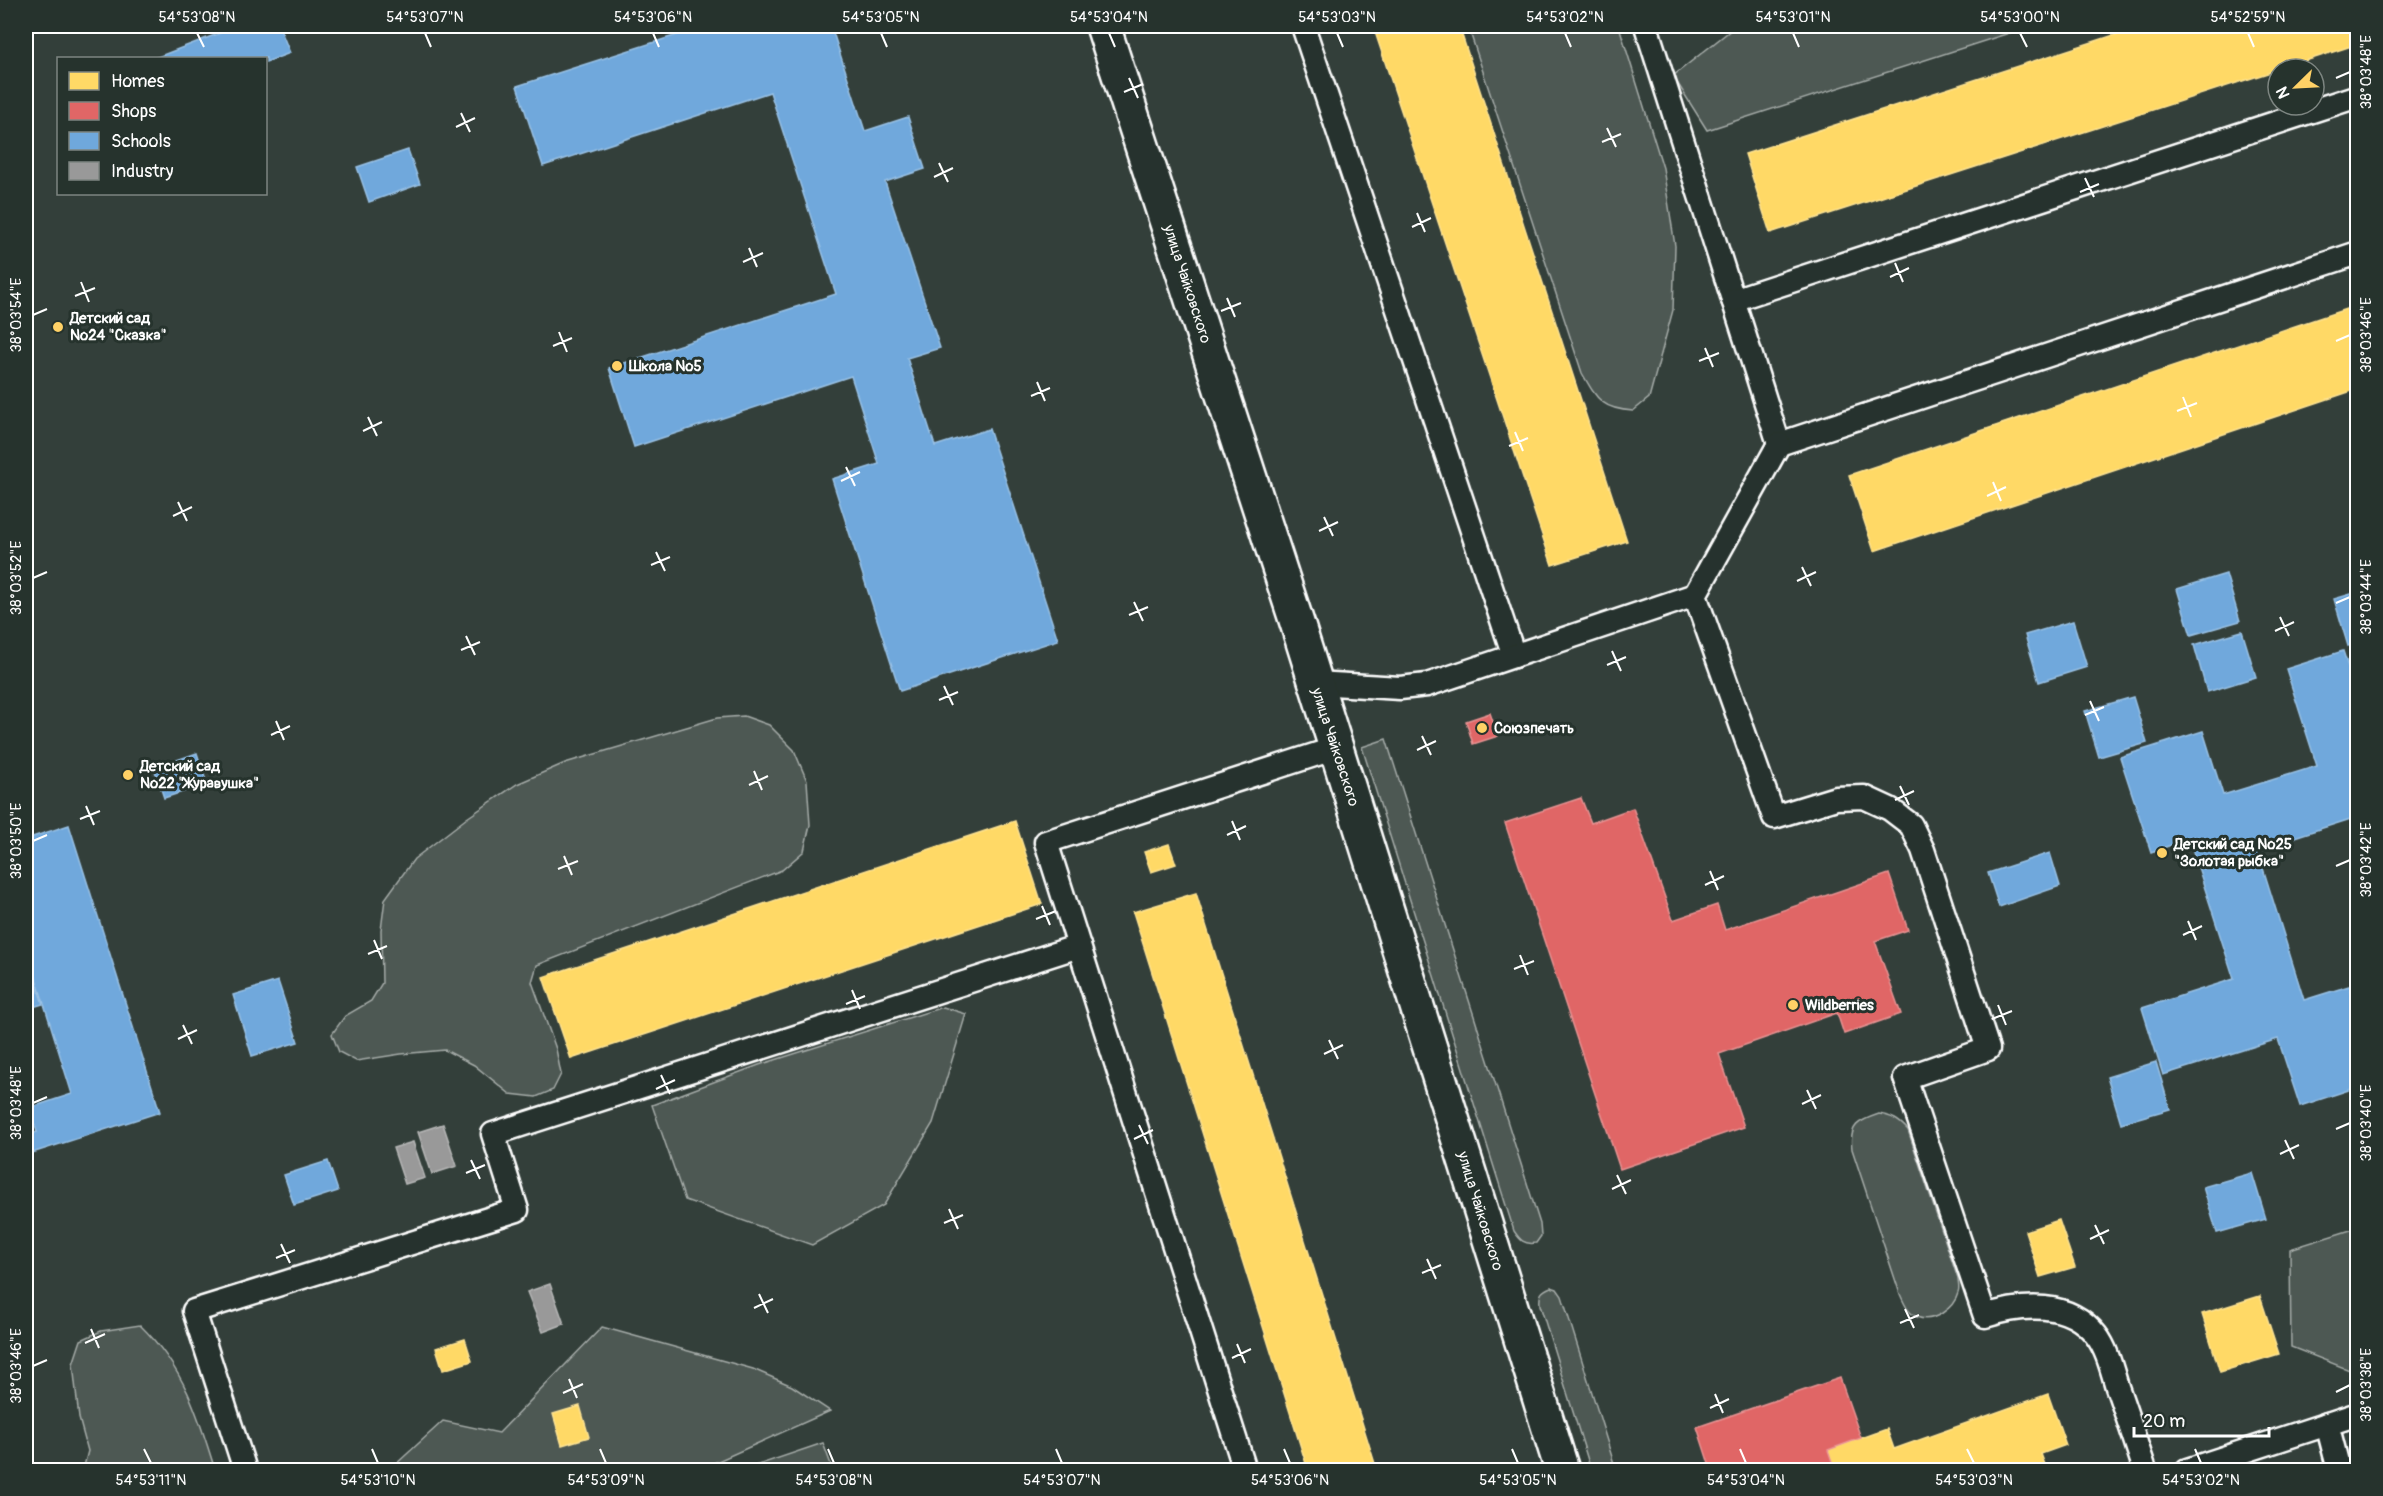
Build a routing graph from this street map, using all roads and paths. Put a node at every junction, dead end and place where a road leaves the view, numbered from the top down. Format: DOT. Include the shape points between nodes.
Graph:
graph roads {
  1 [pos="1103,26"];
  2 [pos="1303,26"];
  3 [pos="1646,26"];
  4 [pos="2358,96"];
  5 [pos="2358,253"];
  6 [pos="1733,300"];
  7 [pos="1779,444"];
  8 [pos="1695,595"];
  9 [pos="1514,656"];
  10 [pos="1315,683"];
  11 [pos="1336,748"];
  12 [pos="1079,946"];
  13 [pos="2358,1414"];
  14 [pos="2327,1424"];
  15 [pos="245,1470"];
  16 [pos="1245,1470"];
  17 [pos="1562,1470"];
  18 [pos="2145,1470"];
  19 [pos="2187,1470"];
  20 [pos="2339,1470"];
  1 -- 10 [label="main road, улица Чайковского"];
  2 -- 9 [label="lane"];
  3 -- 6 [label="lane"];
  4 -- 6 [label="lane"];
  5 -- 7 [label="lane"];
  6 -- 7 [label="lane"];
  7 -- 8 [label="lane"];
  8 -- 9 [label="lane"];
  8 -- 18 [label="lane" via="1774,817 1836,798 1864,797 1911,825 1923,850 1988,1049 1905,1078 1985,1316 2029,1306 2054,1309 2079,1320 2096,1336"];
  9 -- 10 [label="lane" via="1427,685 1400,688"];
  10 -- 11 [label="main road, улица Чайковского"];
  11 -- 12 [label="lane" via="1046,842"];
  11 -- 17 [label="main road, улица Чайковского"];
  12 -- 15 [label="lane" via="493,1134 517,1210 194,1311"];
  12 -- 16 [label="lane"];
  13 -- 14 [label="lane"];
  14 -- 19 [label="lane"];
  14 -- 20 [label="lane"];
}
